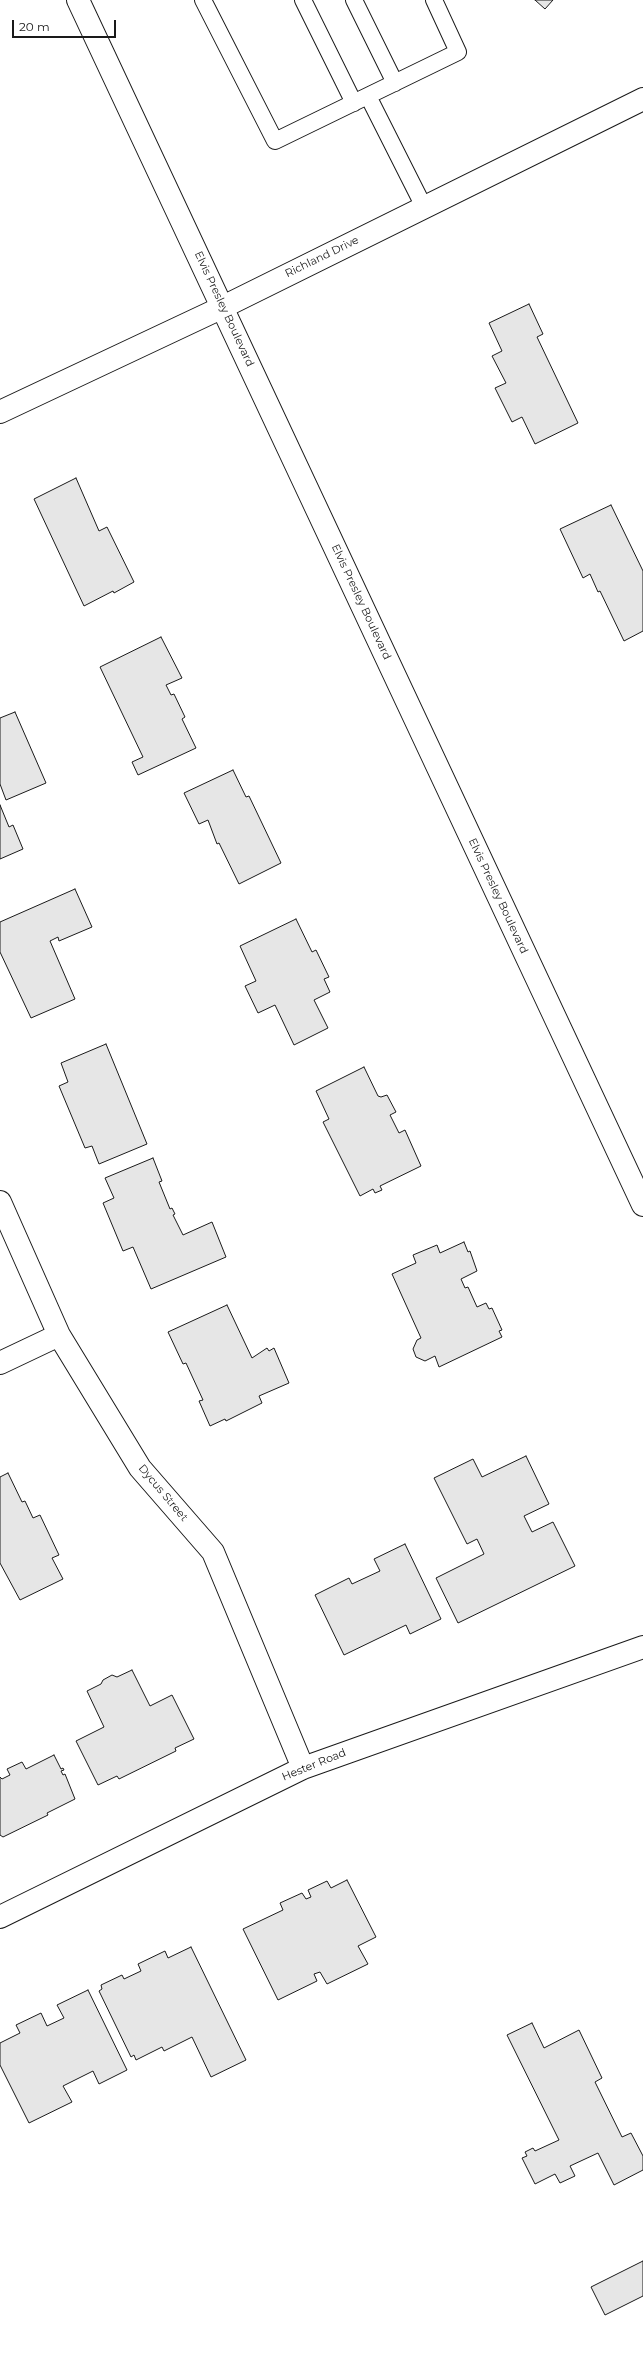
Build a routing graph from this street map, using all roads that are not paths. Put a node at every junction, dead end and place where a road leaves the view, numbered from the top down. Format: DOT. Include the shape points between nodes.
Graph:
graph roads {
  1 [pos="78,0"];
  2 [pos="204,0"];
  3 [pos="303,0"];
  4 [pos="354,0"];
  5 [pos="434,0"];
  6 [pos="395,83"];
  7 [pos="361,99"];
  8 [pos="643,99"];
  9 [pos="424,207"];
  10 [pos="223,307"];
  11 [pos="0,412"];
  12 [pos="0,1202"];
  13 [pos="643,1205"];
  14 [pos="59,1335"];
  15 [pos="0,1363"];
  16 [pos="643,1647"];
  17 [pos="302,1768"];
  18 [pos="0,1917"];
  1 -- 10 [label="street, Elvis Presley Boulevard"];
  2 -- 7 [label="lane" via="275,141"];
  3 -- 7 [label="lane"];
  4 -- 6 [label="lane"];
  5 -- 6 [label="lane" via="458,52"];
  6 -- 7 [label="lane"];
  7 -- 9 [label="lane"];
  8 -- 9 [label="street, Richland Drive"];
  9 -- 10 [label="street, Richland Drive"];
  10 -- 11 [label="street, Richland Drive"];
  10 -- 13 [label="street, Elvis Presley Boulevard"];
  12 -- 14 [label="street, Dycus Street"];
  14 -- 15 [label="street"];
  14 -- 17 [label="street, Dycus Street" via="140,1468 213,1552"];
  16 -- 17 [label="street, Hester Road"];
  17 -- 18 [label="street, Hester Road"];
}
